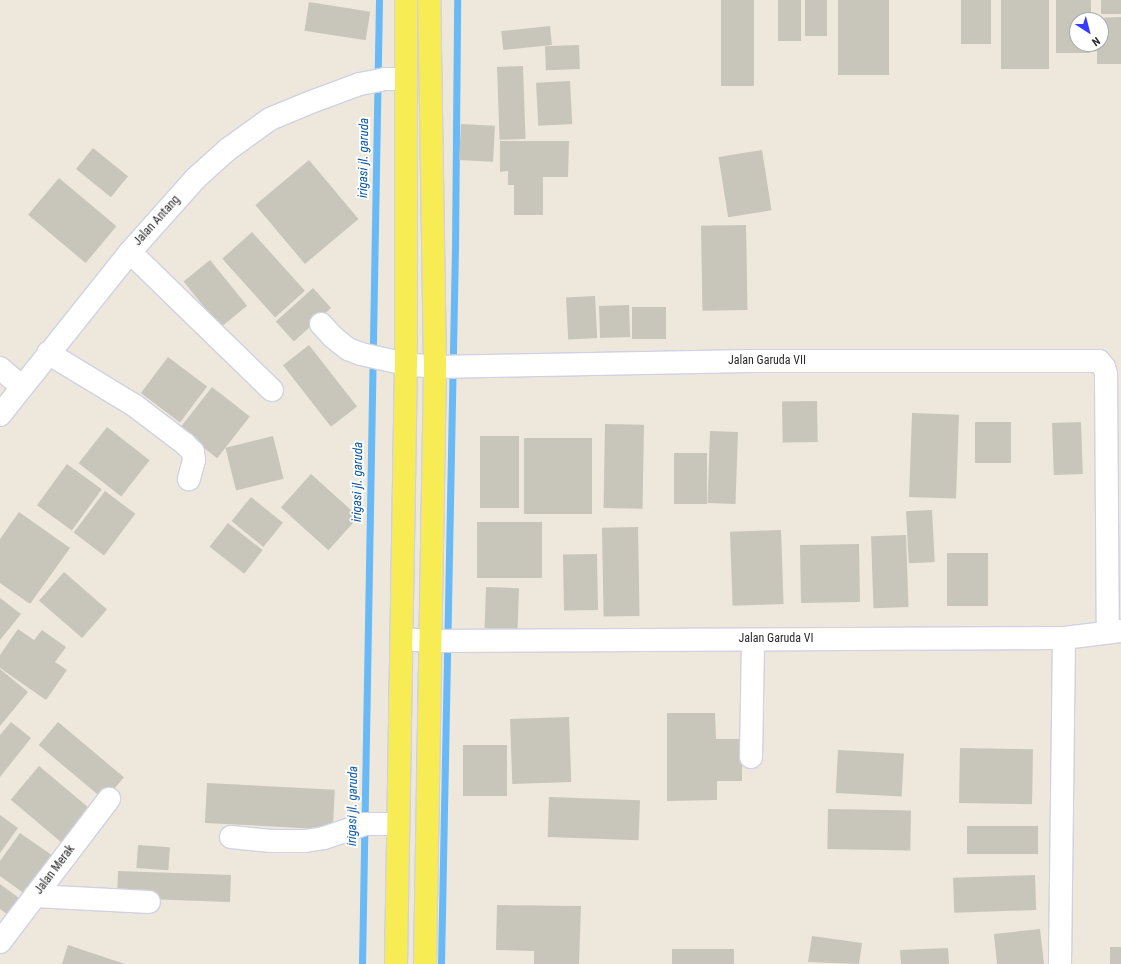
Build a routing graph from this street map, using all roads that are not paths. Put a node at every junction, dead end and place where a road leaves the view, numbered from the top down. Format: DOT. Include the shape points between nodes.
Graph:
graph roads {
  1 [pos="406,0"];
  2 [pos="429,0"];
  3 [pos="395,79"];
  4 [pos="130,252"];
  5 [pos="321,324"];
  6 [pos="48,353"];
  7 [pos="406,364"];
  8 [pos="434,367"];
  9 [pos="0,368"];
  10 [pos="22,386"];
  11 [pos="272,390"];
  12 [pos="0,415"];
  13 [pos="189,479"];
  14 [pos="1114,631"];
  15 [pos="1064,638"];
  16 [pos="402,639"];
  17 [pos="431,640"];
  18 [pos="753,640"];
  19 [pos="751,757"];
  20 [pos="109,799"];
  21 [pos="397,824"];
  22 [pos="231,837"];
  23 [pos="35,896"];
  24 [pos="149,902"];
  25 [pos="0,942"];
  26 [pos="396,964"];
  27 [pos="425,964"];
  28 [pos="1060,964"];
  1 -- 3 [label="main road"];
  2 -- 8 [label="main road"];
  3 -- 4 [label="street, Jalan Antang" via="360,84 270,119 227,150 196,178"];
  3 -- 7 [label="main road"];
  4 -- 6 [label="street, Jalan Antang"];
  4 -- 11 [label="street"];
  5 -- 7 [label="street, Jalan Garuda VII" via="341,344 366,355"];
  6 -- 10 [label="street, Jalan Antang"];
  6 -- 13 [label="street" via="134,405 190,448 194,457"];
  7 -- 8 [label="street, Jalan Garuda VII"];
  7 -- 16 [label="main road"];
  8 -- 14 [label="street, Jalan Garuda VII" via="749,360 1099,361 1106,374"];
  8 -- 17 [label="main road"];
  9 -- 10 [label="street"];
  10 -- 12 [label="street, Jalan Antang"];
  14 -- 15 [label="street, Jalan Garuda VI"];
  15 -- 18 [label="street, Jalan Garuda VI"];
  15 -- 28 [label="street"];
  16 -- 17 [label="street, Jalan Garuda VI"];
  16 -- 21 [label="main road"];
  17 -- 18 [label="street, Jalan Garuda VI"];
  17 -- 27 [label="main road"];
  18 -- 19 [label="street"];
  20 -- 23 [label="street, Jalan Merak"];
  21 -- 22 [label="street" via="358,826 324,838 305,841"];
  21 -- 26 [label="main road"];
  23 -- 24 [label="street"];
  23 -- 25 [label="street, Jalan Merak"];
}
